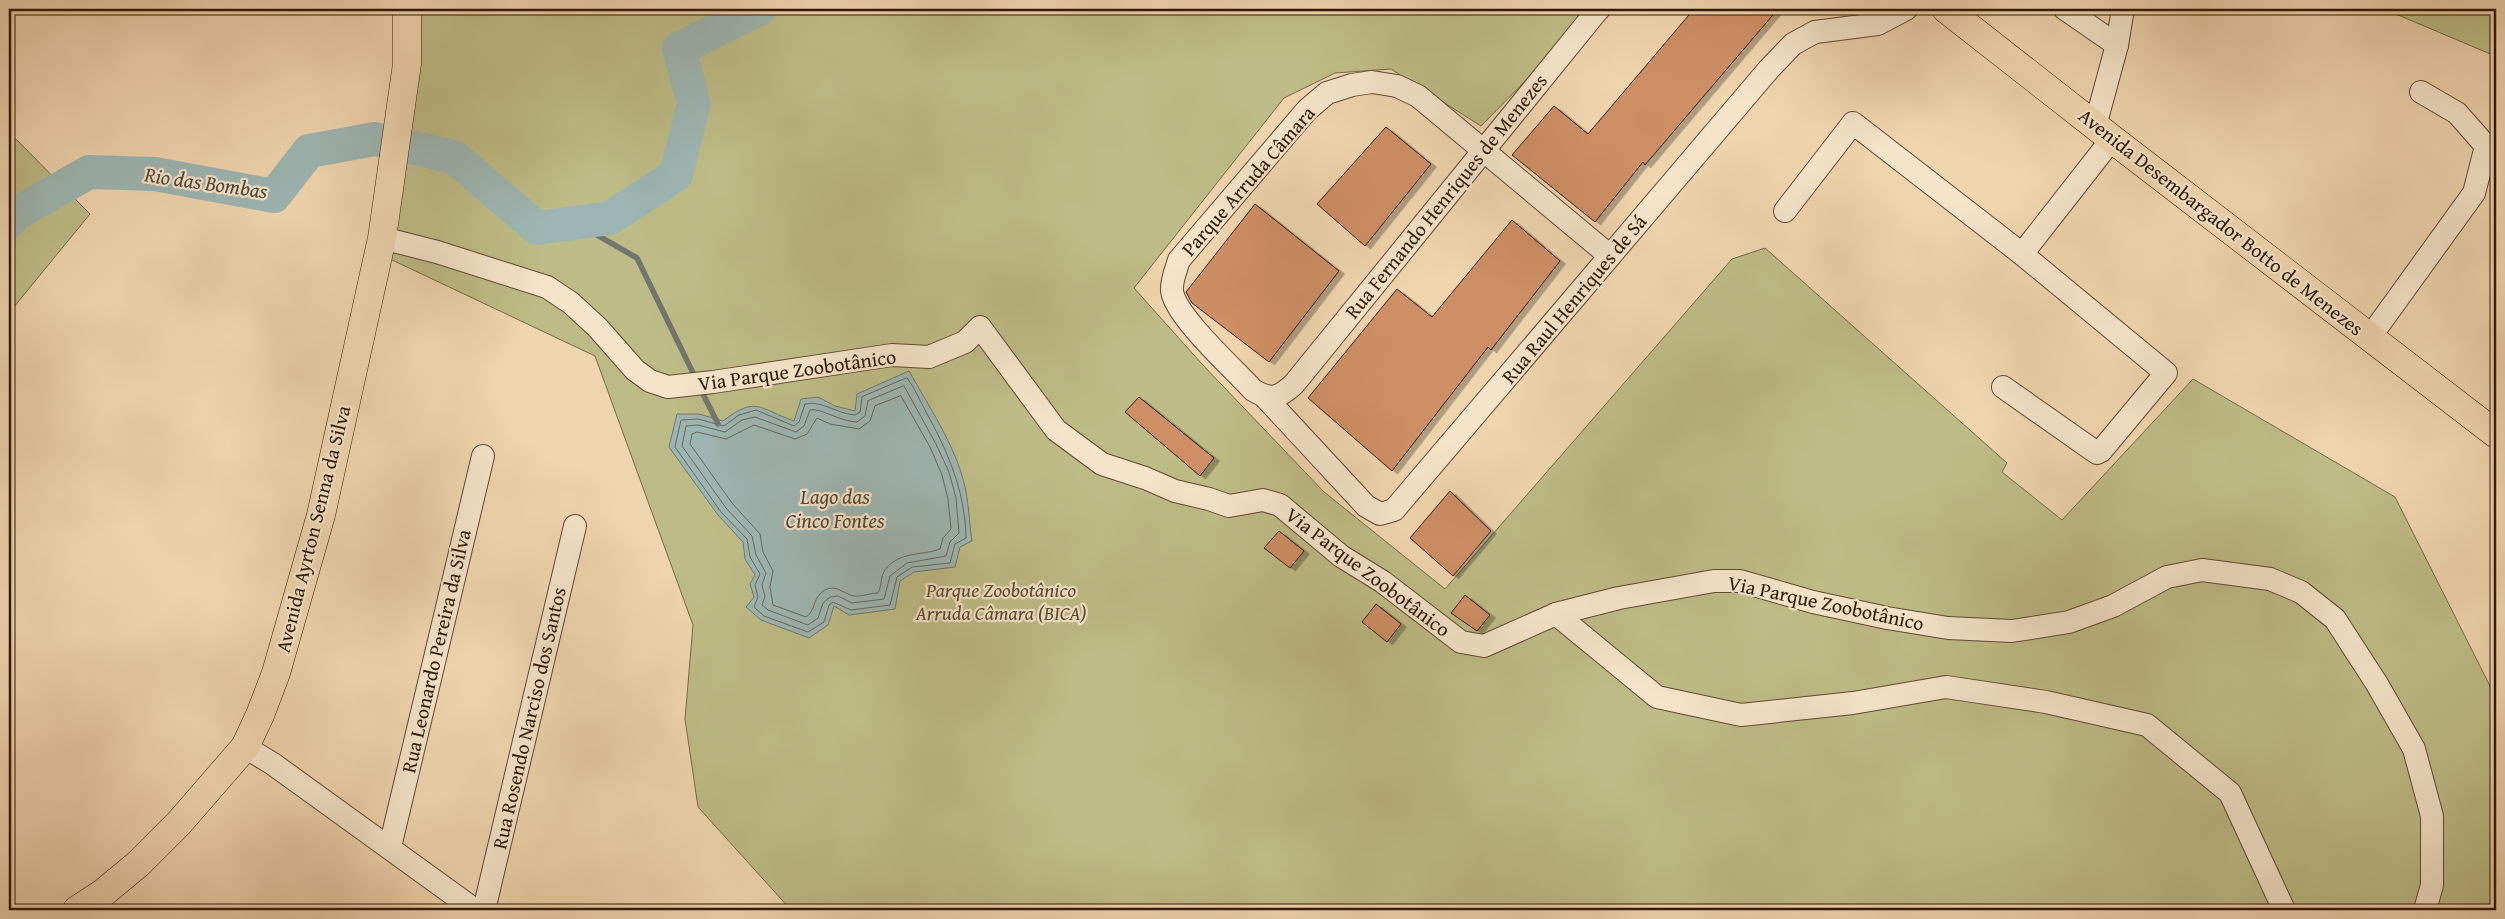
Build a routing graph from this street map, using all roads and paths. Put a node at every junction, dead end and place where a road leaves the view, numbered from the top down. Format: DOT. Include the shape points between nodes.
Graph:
graph roads {
  1 [pos="408,9"];
  2 [pos="1599,9"];
  3 [pos="1906,9"];
  4 [pos="1946,9"];
  5 [pos="2065,9"];
  6 [pos="2123,9"];
  7 [pos="2117,45"];
  8 [pos="2421,92"];
  9 [pos="2104,133"];
  10 [pos="1484,150"];
  11 [pos="1785,211"];
  12 [pos="382,238"];
  13 [pos="2022,254"];
  14 [pos="1610,256"];
  15 [pos="2370,337"];
  16 [pos="2003,387"];
  17 [pos="1264,396"];
  18 [pos="2496,434"];
  19 [pos="483,456"];
  20 [pos="575,526"];
  21 [pos="1556,614"];
  22 [pos="245,747"];
  23 [pos="390,847"];
  24 [pos="77,910"];
  25 [pos="475,910"];
  26 [pos="484,910"];
  27 [pos="2284,910"];
  28 [pos="2425,910"];
  1 -- 12 [label="main road, Avenida Ayrton Senna da Silva" via="407,64"];
  2 -- 10 [label="street, Rua Fernando Henriques de Menezes"];
  3 -- 14 [label="street, Rua Raul Henriques de Sá" via="1878,24 1815,32 1793,44"];
  4 -- 9 [label="main road, Avenida Desembargador Botto de Menezes"];
  5 -- 7 [label="street"];
  6 -- 7 [label="street"];
  7 -- 9 [label="street"];
  8 -- 15 [label="street" via="2456,114 2486,146 2474,193"];
  9 -- 13 [label="street"];
  9 -- 15 [label="main road, Avenida Desembargador Botto de Menezes"];
  10 -- 14 [label="street, Parque Arruda Câmara"];
  10 -- 17 [label="street, Rua Fernando Henriques de Menezes" via="1294,384 1285,393 1275,397"];
  10 -- 17 [label="street, Parque Arruda Câmara" via="1418,96 1397,86 1372,82 1352,84 1327,93 1307,110 1179,260 1173,278 1174,300 1184,315 1253,390"];
  11 -- 13 [label="street" via="1853,123"];
  12 -- 21 [label="street, Via Parque Zoobotânico" via="548,287 598,328 635,370 650,381 668,386 892,355 928,357 965,342 980,327 1056,430 1102,464 1175,491 1209,498 1228,506 1263,500 1280,504 1341,556 1383,582 1461,642 1484,646"];
  12 -- 22 [label="main road, Avenida Ayrton Senna da Silva" via="321,515 276,673"];
  13 -- 16 [label="street" via="2166,373 2097,453"];
  14 -- 17 [label="street, Rua Raul Henriques de Sá" via="1394,510 1380,514 1366,506"];
  15 -- 18 [label="main road, Avenida Desembargador Botto de Menezes"];
  19 -- 23 [label="street, Rua Leonardo Pereira da Silva"];
  20 -- 26 [label="street, Rua Rosendo Narciso dos Santos"];
  21 -- 27 [label="street" via="1657,697 1741,715 1854,703 1946,687 2046,702 2147,725 2230,793"];
  21 -- 28 [label="street, Via Parque Zoobotânico" via="1619,598 1714,581 1740,582 1887,618 1948,628 2012,632 2068,622 2113,606 2167,578 2202,570 2270,579 2301,592 2335,619 2414,749 2432,816 2432,885"];
  22 -- 23 [label="street"];
  22 -- 24 [label="main road, Avenida Ayrton Senna da Silva" via="179,823 144,857"];
  23 -- 25 [label="street"];
}
